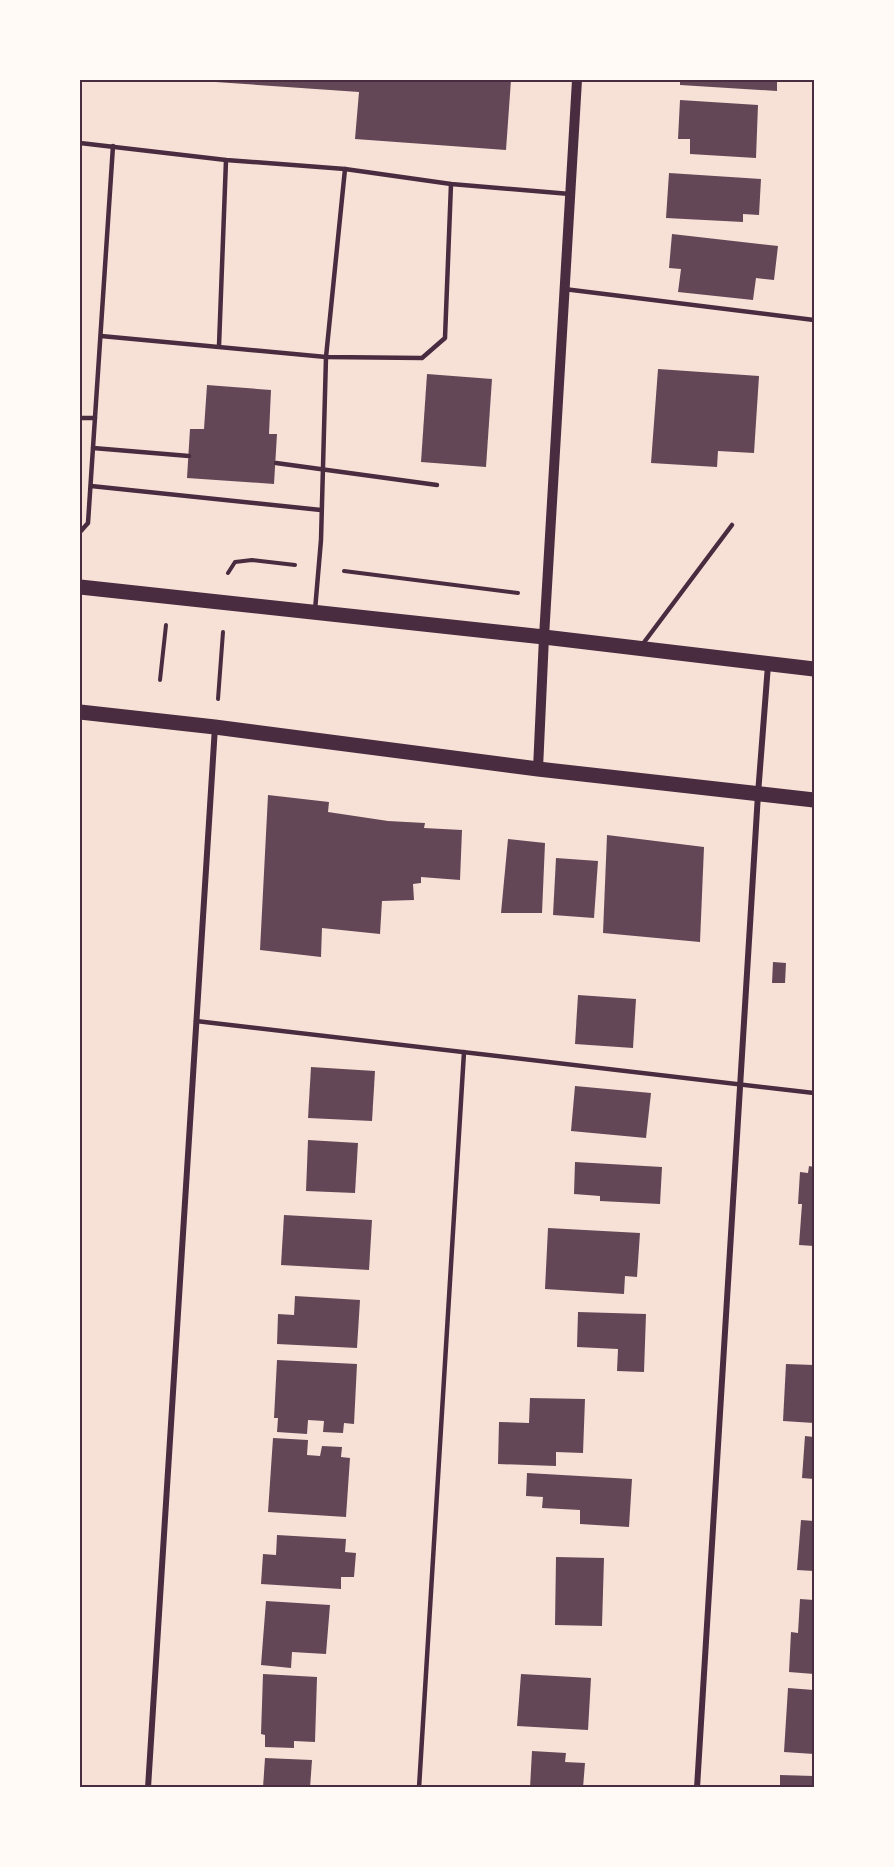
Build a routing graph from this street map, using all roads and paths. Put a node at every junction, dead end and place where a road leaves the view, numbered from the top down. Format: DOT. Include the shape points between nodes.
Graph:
graph roads {
  1 [pos="577,80"];
  2 [pos="80,143"];
  3 [pos="113,146"];
  4 [pos="226,160"];
  5 [pos="345,170"];
  6 [pos="451,184"];
  7 [pos="570,194"];
  8 [pos="564,289"];
  9 [pos="814,320"];
  10 [pos="101,336"];
  11 [pos="219,346"];
  12 [pos="326,357"];
  13 [pos="80,418"];
  14 [pos="95,418"];
  15 [pos="93,448"];
  16 [pos="189,456"];
  17 [pos="276,464"];
  18 [pos="322,469"];
  19 [pos="437,485"];
  20 [pos="91,486"];
  21 [pos="321,510"];
  22 [pos="732,525"];
  23 [pos="80,532"];
  24 [pos="318,568"];
  25 [pos="80,587"];
  26 [pos="546,597"];
  27 [pos="225,603"];
  28 [pos="315,613"];
  29 [pos="166,624"];
  30 [pos="544,637"];
  31 [pos="639,649"];
  32 [pos="768,664"];
  33 [pos="814,669"];
  34 [pos="160,680"];
  35 [pos="80,712"];
  36 [pos="215,727"];
  37 [pos="538,769"];
  38 [pos="758,794"];
  39 [pos="814,800"];
  40 [pos="196,1021"];
  41 [pos="464,1052"];
  42 [pos="740,1085"];
  43 [pos="814,1093"];
  44 [pos="148,1788"];
  45 [pos="420,1788"];
  46 [pos="697,1788"];
  1 -- 7 [label="street"];
  2 -- 3 [label="lane"];
  3 -- 4 [label="lane"];
  3 -- 10 [label="lane"];
  4 -- 5 [label="lane"];
  4 -- 11 [label="lane"];
  5 -- 6 [label="lane"];
  5 -- 12 [label="lane"];
  6 -- 7 [label="lane"];
  6 -- 12 [label="lane" via="445,338 422,358"];
  7 -- 8 [label="street"];
  8 -- 9 [label="lane"];
  8 -- 26 [label="street"];
  10 -- 11 [label="lane"];
  10 -- 14 [label="lane"];
  11 -- 12 [label="lane"];
  12 -- 18 [label="lane"];
  13 -- 14 [label="lane"];
  14 -- 15 [label="lane"];
  15 -- 16 [label="lane"];
  15 -- 20 [label="lane"];
  17 -- 18 [label="lane"];
  18 -- 19 [label="lane"];
  18 -- 21 [label="lane"];
  20 -- 21 [label="lane"];
  20 -- 23 [label="lane" via="88,523"];
  21 -- 24 [label="lane"];
  22 -- 31 [label="lane"];
  24 -- 26 [label="path"];
  24 -- 27 [label="path" via="252,560 235,562 228,573"];
  24 -- 28 [label="lane"];
  25 -- 27 [label="main road"];
  26 -- 30 [label="street"];
  27 -- 28 [label="main road"];
  27 -- 36 [label="path"];
  28 -- 30 [label="main road"];
  29 -- 34 [label="path"];
  30 -- 31 [label="main road"];
  30 -- 37 [label="street"];
  31 -- 32 [label="main road"];
  32 -- 33 [label="main road"];
  32 -- 38 [label="street"];
  35 -- 36 [label="main road"];
  36 -- 37 [label="main road"];
  36 -- 40 [label="street"];
  37 -- 38 [label="main road"];
  38 -- 39 [label="main road"];
  38 -- 42 [label="street"];
  40 -- 41 [label="lane"];
  40 -- 44 [label="street"];
  41 -- 42 [label="lane"];
  41 -- 45 [label="lane"];
  42 -- 43 [label="lane"];
  42 -- 46 [label="street"];
}
